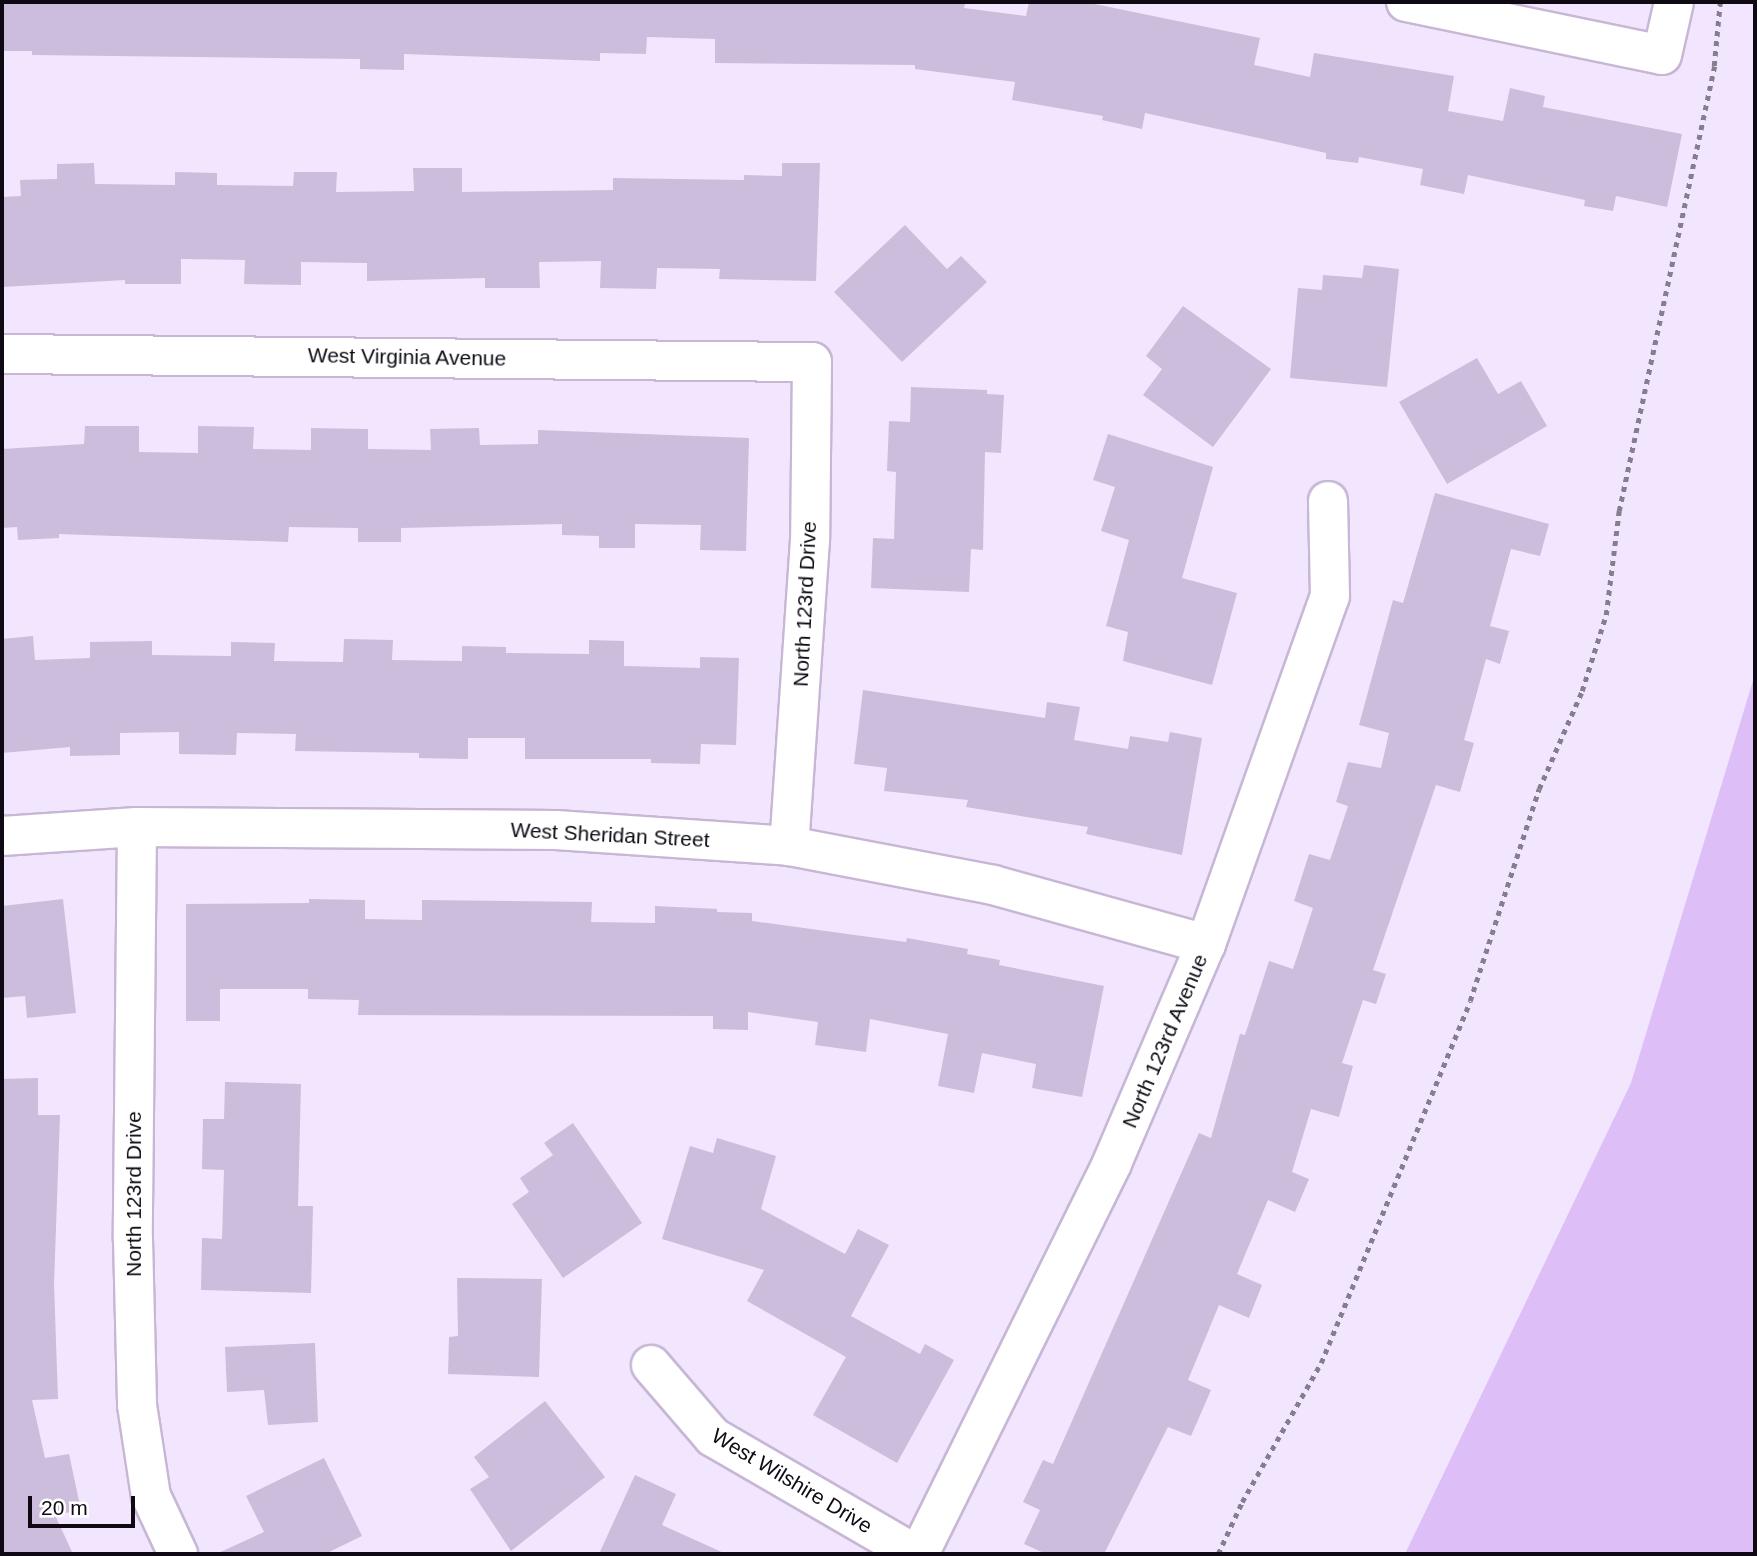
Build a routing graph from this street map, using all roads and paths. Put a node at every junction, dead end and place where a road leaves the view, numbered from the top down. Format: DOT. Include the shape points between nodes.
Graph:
graph roads {
  1 [pos="1406,2"];
  2 [pos="1674,2"];
  3 [pos="1720,2"];
  4 [pos="2,355"];
  5 [pos="812,362"];
  6 [pos="1328,501"];
  7 [pos="137,827"];
  8 [pos="2,836"];
  9 [pos="789,846"];
  10 [pos="1206,944"];
  11 [pos="652,1365"];
  12 [pos="178,1554"];
  13 [pos="917,1554"];
  14 [pos="1218,1554"];
  1 -- 2 [label="street" via="1662,55"];
  3 -- 14 [label="path" via="1714,66 1619,511 1606,615 1582,691 1539,789 1470,1002 1321,1363 1242,1502"];
  4 -- 5 [label="street, West Virginia Avenue"];
  5 -- 9 [label="street, North 123rd Drive" via="810,540"];
  6 -- 10 [label="street, North 123rd Avenue" via="1330,596"];
  7 -- 8 [label="street, West Sheridan Street"];
  7 -- 9 [label="street, West Sheridan Street" via="556,830"];
  7 -- 12 [label="street, North 123rd Drive" via="133,1239 137,1405 151,1496"];
  9 -- 10 [label="street, West Sheridan Street" via="993,885"];
  10 -- 13 [label="street, North 123rd Avenue" via="1112,1163"];
  11 -- 13 [label="street, West Wilshire Drive" via="713,1437"];
}
